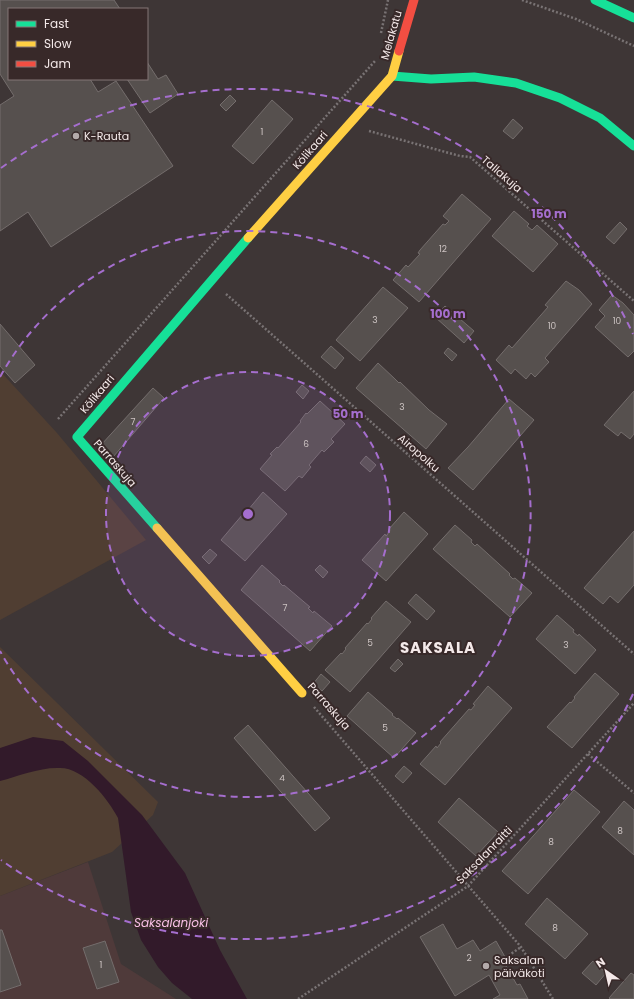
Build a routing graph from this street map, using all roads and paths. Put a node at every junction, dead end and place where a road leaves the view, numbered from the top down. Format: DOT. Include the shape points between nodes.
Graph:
graph roads {
  1 [pos="388,0"];
  2 [pos="414,0"];
  3 [pos="522,0"];
  4 [pos="595,0"];
  5 [pos="634,18"];
  6 [pos="381,37"];
  7 [pos="634,46"];
  8 [pos="376,59"];
  9 [pos="392,76"];
  10 [pos="335,105"];
  11 [pos="352,120"];
  12 [pos="634,146"];
  13 [pos="190,269"];
  14 [pos="207,284"];
  15 [pos="634,301"];
  16 [pos="58,419"];
  17 [pos="77,437"];
  18 [pos="634,654"];
  19 [pos="302,693"];
  20 [pos="634,703"];
  21 [pos="588,754"];
  22 [pos="634,793"];
  23 [pos="468,886"];
  24 [pos="521,947"];
  25 [pos="505,958"];
  26 [pos="298,999"];
  27 [pos="553,999"];
  1 -- 6 [label="path"];
  2 -- 9 [label="street, Melakatu"];
  3 -- 7 [label="path" via="576,19"];
  4 -- 5 [label="street"];
  8 -- 10 [label="path"];
  9 -- 11 [label="street, Kölikaari"];
  9 -- 12 [label="street" via="431,79 474,77 516,83 560,98 600,118"];
  10 -- 11 [label="path, Tallakuja"];
  10 -- 13 [label="path"];
  11 -- 14 [label="street, Kölikaari"];
  11 -- 15 [label="path, Tallakuja" via="370,132 470,157"];
  13 -- 14 [label="path, Airopolku"];
  13 -- 16 [label="path"];
  14 -- 17 [label="street, Kölikaari"];
  14 -- 18 [label="path, Airopolku" via="223,291"];
  17 -- 19 [label="street, Parraskuja"];
  19 -- 23 [label="path, Parraskuja"];
  20 -- 21 [label="path, Saksalanraitti"];
  21 -- 22 [label="path"];
  21 -- 23 [label="path, Saksalanraitti"];
  23 -- 24 [label="path, Parraskuja"];
  23 -- 26 [label="path, Saksalanraitti"];
  24 -- 25 [label="path"];
  24 -- 27 [label="path, Parraskuja"];
}
